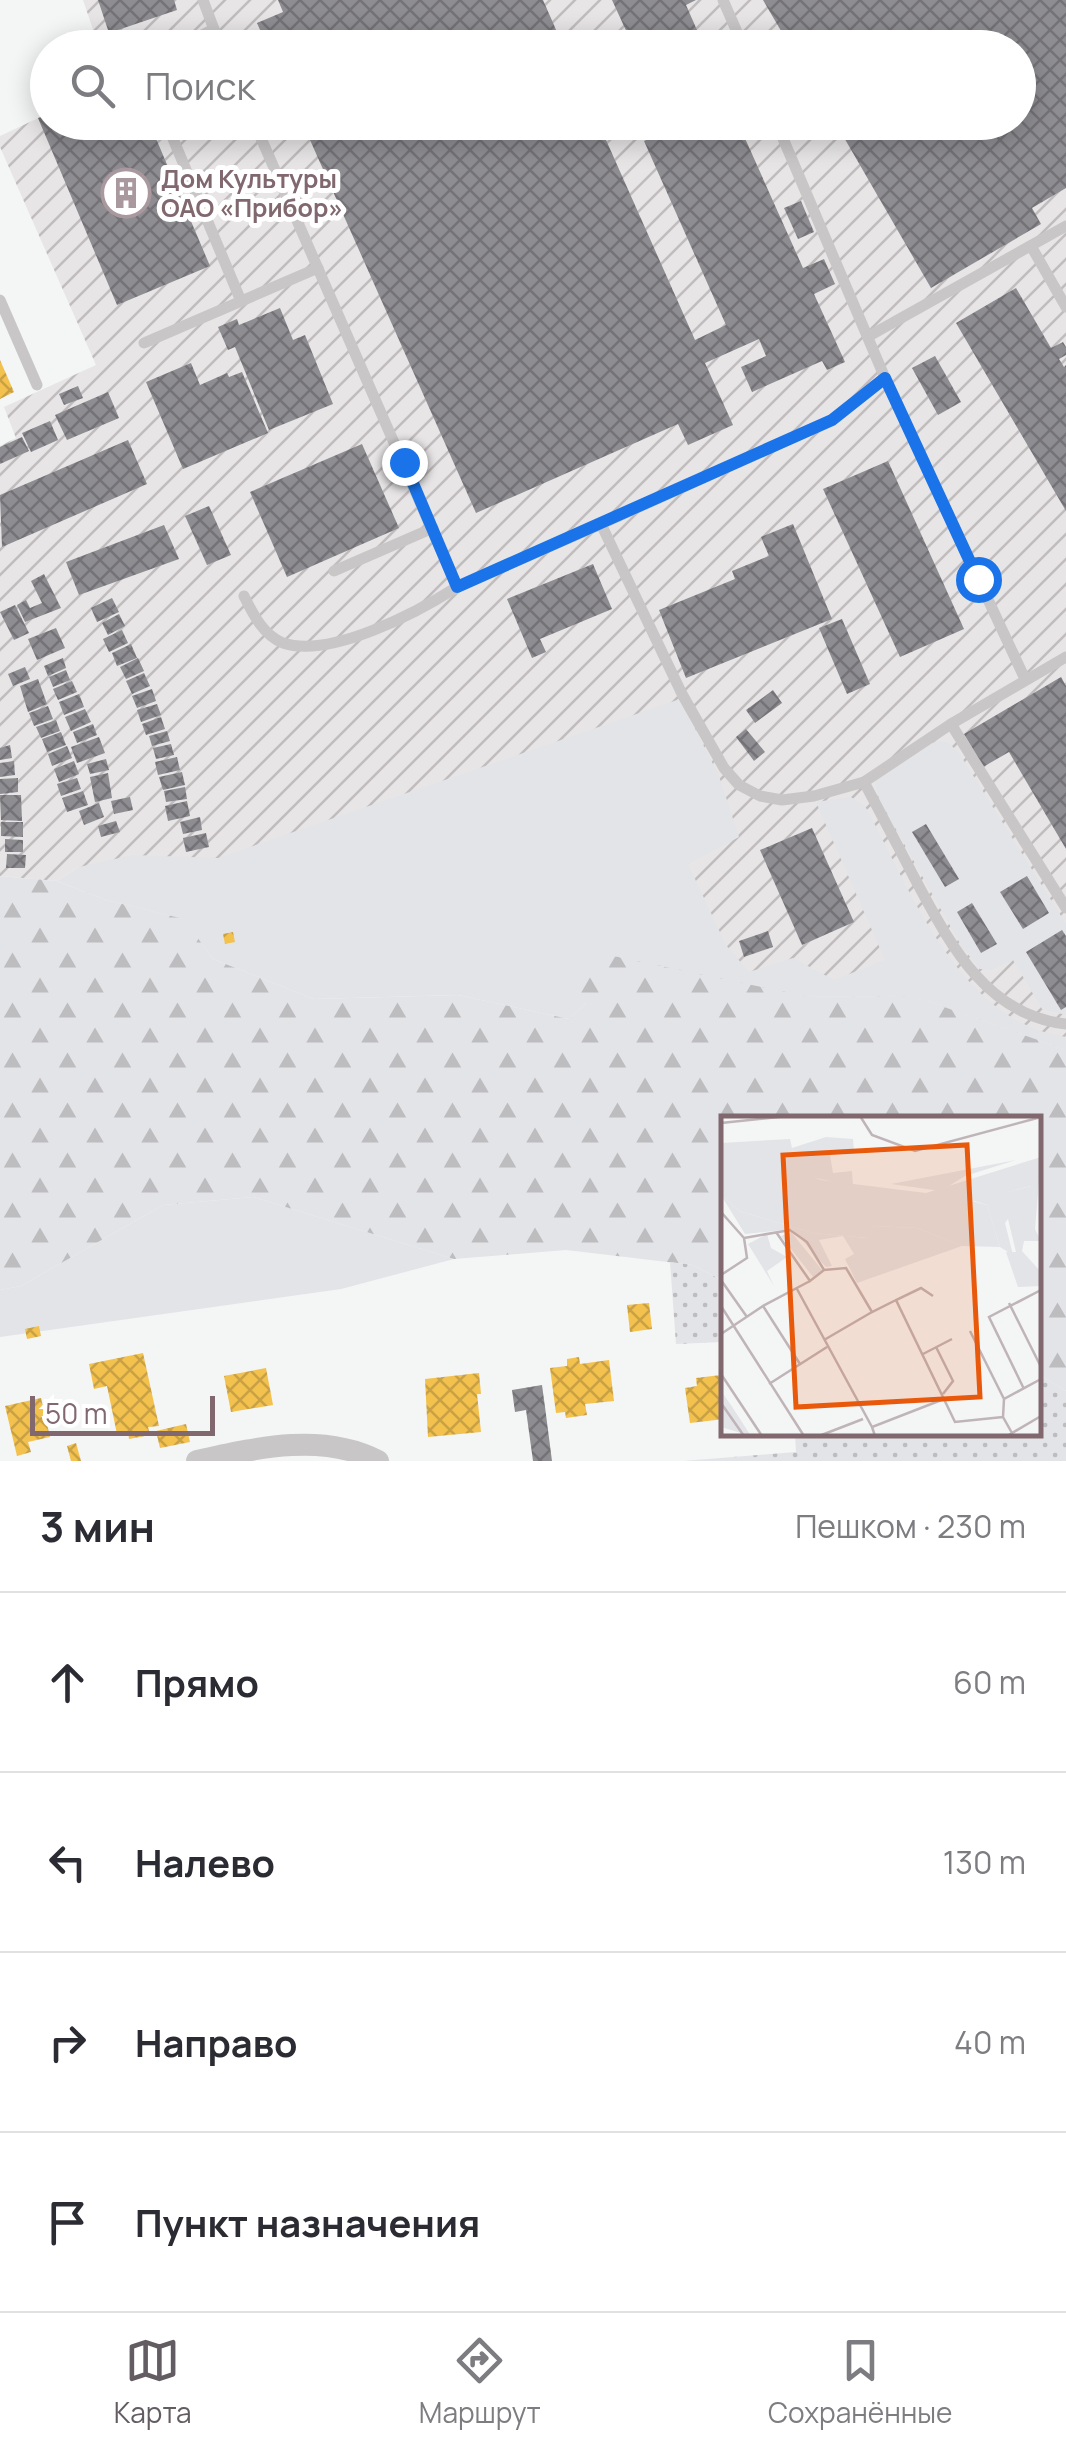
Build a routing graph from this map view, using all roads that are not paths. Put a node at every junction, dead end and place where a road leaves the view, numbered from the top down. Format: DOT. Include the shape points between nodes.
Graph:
graph roads {
  1 [pos="202,0"];
  2 [pos="723,0"];
  3 [pos="214,30"];
  4 [pos="736,30"];
  5 [pos="174,140"];
  6 [pos="262,140"];
  7 [pos="784,140"];
  8 [pos="1066,226"];
  9 [pos="1031,246"];
  10 [pos="318,268"];
  11 [pos="0,300"];
  12 [pos="241,301"];
  13 [pos="1066,307"];
  14 [pos="869,336"];
  15 [pos="144,344"];
  16 [pos="885,378"];
  17 [pos="38,386"];
  18 [pos="601,524"];
  19 [pos="433,528"];
  20 [pos="334,571"];
  21 [pos="457,587"];
  22 [pos="244,596"];
  23 [pos="1066,656"];
  24 [pos="1025,679"];
  25 [pos="951,724"];
  26 [pos="864,782"];
  27 [pos="1066,908"];
  28 [pos="1066,1024"];
  29 [pos="196,1461"];
  30 [pos="378,1461"];
  1 -- 3 [label="lane"];
  2 -- 4 [label="lane"];
  5 -- 12 [label="lane"];
  6 -- 10 [label="lane"];
  7 -- 14 [label="lane"];
  8 -- 9 [label="lane"];
  9 -- 13 [label="lane"];
  9 -- 14 [label="lane"];
  10 -- 12 [label="lane"];
  10 -- 19 [label="lane"];
  11 -- 17 [label="lane"];
  12 -- 15 [label="lane"];
  14 -- 16 [label="lane"];
  16 -- 18 [label="lane" via="832,420"];
  16 -- 24 [label="lane"];
  18 -- 21 [label="lane"];
  18 -- 26 [label="lane" via="682,694 739,785 782,800"];
  19 -- 20 [label="lane"];
  19 -- 21 [label="lane"];
  21 -- 22 [label="lane" via="354,636 308,647 269,634"];
  23 -- 24 [label="lane"];
  24 -- 25 [label="lane"];
  25 -- 26 [label="lane"];
  25 -- 27 [label="lane"];
  26 -- 28 [label="lane" via="954,951 1013,1006"];
  29 -- 30 [label="street" via="303,1444 338,1446"];
}
